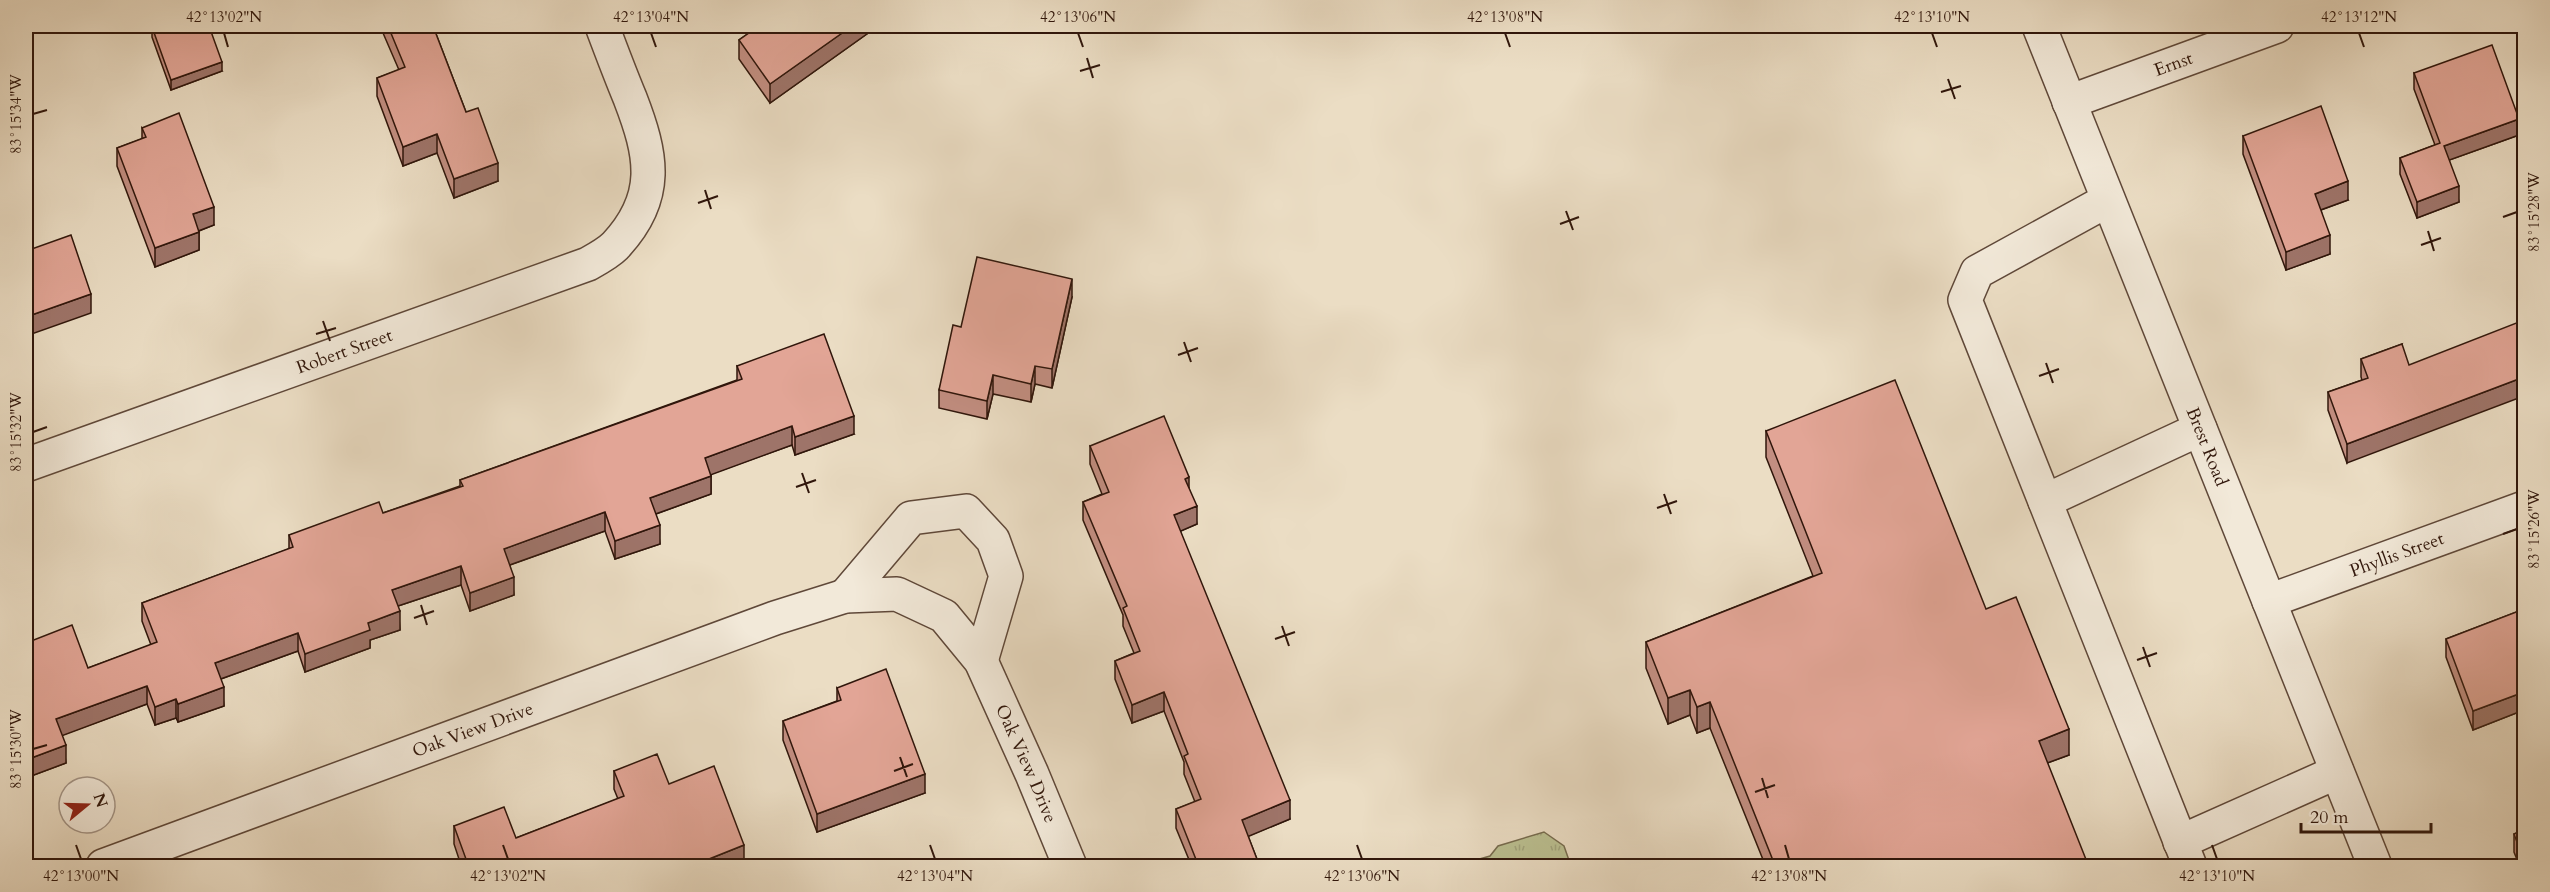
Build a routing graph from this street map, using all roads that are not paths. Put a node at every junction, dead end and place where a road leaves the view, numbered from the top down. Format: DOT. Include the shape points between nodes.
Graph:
graph roads {
  1 [pos="602,26"];
  2 [pos="2039,26"];
  3 [pos="2277,26"];
  4 [pos="2068,102"];
  5 [pos="2108,200"];
  6 [pos="2200,429"];
  7 [pos="26,465"];
  8 [pos="2045,501"];
  9 [pos="2524,508"];
  10 [pos="845,596"];
  11 [pos="2269,601"];
  12 [pos="981,660"];
  13 [pos="2337,772"];
  14 [pos="2185,854"];
  15 [pos="103,867"];
  16 [pos="1070,867"];
  17 [pos="2375,867"];
  1 -- 7 [label="street, Robert Street" via="643,132 649,161 641,207 613,248 588,264"];
  2 -- 4 [label="street, Brest Road"];
  3 -- 4 [label="street, Ernst"];
  4 -- 5 [label="street, Brest Road"];
  5 -- 6 [label="street, Brest Road"];
  5 -- 8 [label="street" via="1977,272 1965,300"];
  6 -- 8 [label="street"];
  6 -- 11 [label="street, Brest Road"];
  8 -- 14 [label="street"];
  9 -- 11 [label="street, Phyllis Street"];
  10 -- 12 [label="street, Oak View Drive" via="897,594 944,616"];
  10 -- 12 [label="street" via="911,518 966,511 993,540 1006,576"];
  10 -- 15 [label="street, Oak View Drive" via="776,618"];
  11 -- 13 [label="street, Brest Road"];
  12 -- 16 [label="street, Oak View Drive"];
  13 -- 14 [label="street"];
  13 -- 17 [label="street, Brest Road"];
}
